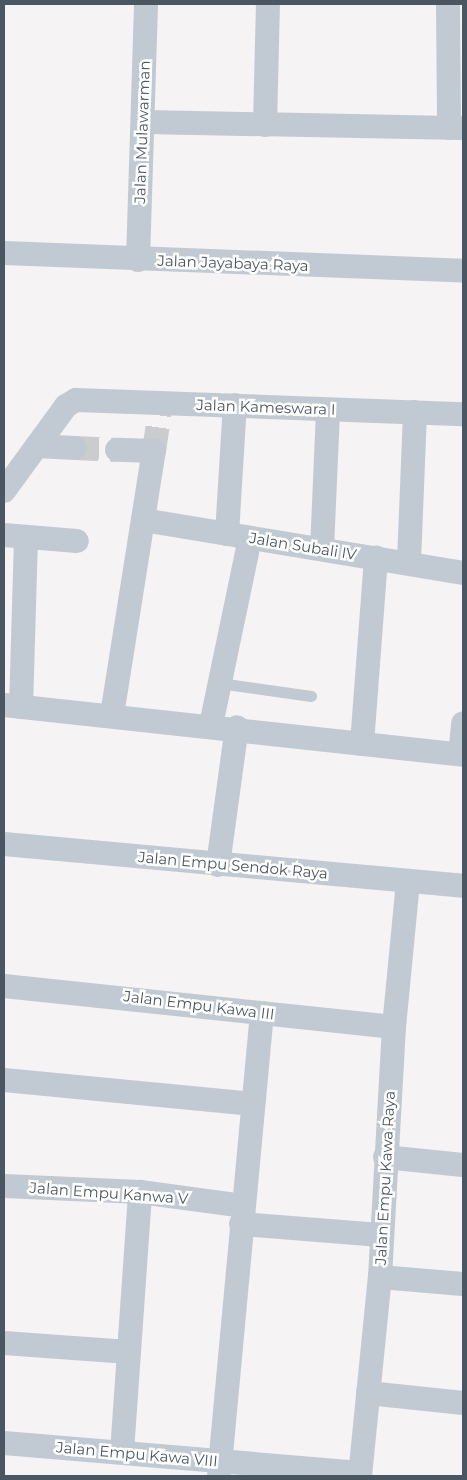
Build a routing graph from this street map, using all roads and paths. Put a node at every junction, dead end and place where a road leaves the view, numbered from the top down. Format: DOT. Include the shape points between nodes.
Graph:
graph roads {
  1 [pos="146,4"];
  2 [pos="268,4"];
  3 [pos="448,4"];
  4 [pos="144,122"];
  5 [pos="264,125"];
  6 [pos="456,128"];
  7 [pos="4,253"];
  8 [pos="138,260"];
  9 [pos="463,271"];
  10 [pos="235,405"];
  11 [pos="328,410"];
  12 [pos="415,412"];
  13 [pos="463,414"];
  14 [pos="37,446"];
  15 [pos="75,448"];
  16 [pos="116,450"];
  17 [pos="7,479"];
  18 [pos="143,520"];
  19 [pos="227,534"];
  20 [pos="15,537"];
  21 [pos="250,538"];
  22 [pos="77,542"];
  23 [pos="322,549"];
  24 [pos="376,558"];
  25 [pos="409,562"];
  26 [pos="463,573"];
  27 [pos="219,683"];
  28 [pos="311,696"];
  29 [pos="12,706"];
  30 [pos="112,715"];
  31 [pos="463,722"];
  32 [pos="211,725"];
  33 [pos="237,727"];
  34 [pos="362,744"];
  35 [pos="462,755"];
  36 [pos="4,844"];
  37 [pos="218,865"];
  38 [pos="408,880"];
  39 [pos="463,886"];
  40 [pos="4,986"];
  41 [pos="262,1014"];
  42 [pos="394,1027"];
  43 [pos="4,1080"];
  44 [pos="252,1104"];
  45 [pos="385,1157"];
  46 [pos="463,1164"];
  47 [pos="4,1186"];
  48 [pos="140,1192"];
  49 [pos="242,1215"];
  50 [pos="382,1235"];
  51 [pos="380,1277"];
  52 [pos="463,1284"];
  53 [pos="4,1343"];
  54 [pos="129,1352"];
  55 [pos="368,1393"];
  56 [pos="463,1403"];
  57 [pos="4,1443"];
  58 [pos="122,1452"];
  59 [pos="220,1469"];
  60 [pos="360,1475"];
  1 -- 4 [label="street, Jalan Mulawarman"];
  2 -- 5 [label="street"];
  3 -- 6 [label="street"];
  4 -- 5 [label="street"];
  4 -- 8 [label="street, Jalan Mulawarman"];
  5 -- 6 [label="street"];
  7 -- 8 [label="street, Jalan Jayabaya Raya"];
  8 -- 9 [label="street, Jalan Jayabaya Raya"];
  10 -- 11 [label="street, Jalan Kameswara I"];
  10 -- 14 [label="street, Jalan Kameswara I" via="70,402"];
  10 -- 19 [label="street"];
  11 -- 12 [label="street, Jalan Kameswara I"];
  11 -- 23 [label="street"];
  12 -- 13 [label="street, Jalan Kameswara I"];
  12 -- 25 [label="street"];
  14 -- 15 [label="street"];
  14 -- 17 [label="street"];
  16 -- 18 [label="street" via="154,451"];
  18 -- 19 [label="street, Jalan Subali IV"];
  18 -- 30 [label="street"];
  19 -- 21 [label="street, Jalan Subali IV"];
  20 -- 22 [label="street"];
  20 -- 29 [label="street"];
  21 -- 23 [label="street, Jalan Subali IV"];
  21 -- 27 [label="street"];
  23 -- 24 [label="street, Jalan Subali IV"];
  24 -- 25 [label="street, Jalan Subali IV"];
  24 -- 34 [label="street"];
  25 -- 26 [label="street, Jalan Subali IV"];
  27 -- 28 [label="lane"];
  27 -- 32 [label="street"];
  29 -- 30 [label="street"];
  30 -- 32 [label="street"];
  31 -- 35 [label="street"];
  32 -- 33 [label="street"];
  33 -- 34 [label="street"];
  33 -- 37 [label="street"];
  34 -- 35 [label="street"];
  36 -- 37 [label="street, Jalan Empu Sendok Raya"];
  37 -- 38 [label="street, Jalan Empu Sendok Raya"];
  38 -- 39 [label="street, Jalan Empu Sendok Raya"];
  38 -- 42 [label="street, Jalan Empu Kawa Raya"];
  40 -- 41 [label="street, Jalan Empu Kawa III"];
  41 -- 42 [label="street, Jalan Empu Kawa III"];
  41 -- 44 [label="street"];
  42 -- 45 [label="street, Jalan Empu Kawa Raya"];
  43 -- 44 [label="street"];
  44 -- 49 [label="street"];
  45 -- 46 [label="street"];
  45 -- 50 [label="street, Jalan Empu Kawa Raya"];
  47 -- 48 [label="street, Jalan Empu Kanwa V"];
  48 -- 49 [label="street, Jalan Empu Kanwa V"];
  48 -- 54 [label="street"];
  49 -- 50 [label="street, Jalan Empu Kanwa V"];
  49 -- 59 [label="street"];
  50 -- 51 [label="street, Jalan Empu Kawa Raya"];
  51 -- 52 [label="street"];
  51 -- 55 [label="street, Jalan Empu Kawa Raya"];
  53 -- 54 [label="street"];
  54 -- 58 [label="street"];
  55 -- 56 [label="street"];
  55 -- 60 [label="street, Jalan Empu Kawa Raya"];
  57 -- 58 [label="street, Jalan Empu Kawa VIII"];
  58 -- 59 [label="street, Jalan Empu Kawa VIII"];
  59 -- 60 [label="street, Jalan Empu Kawa VIII"];
}
